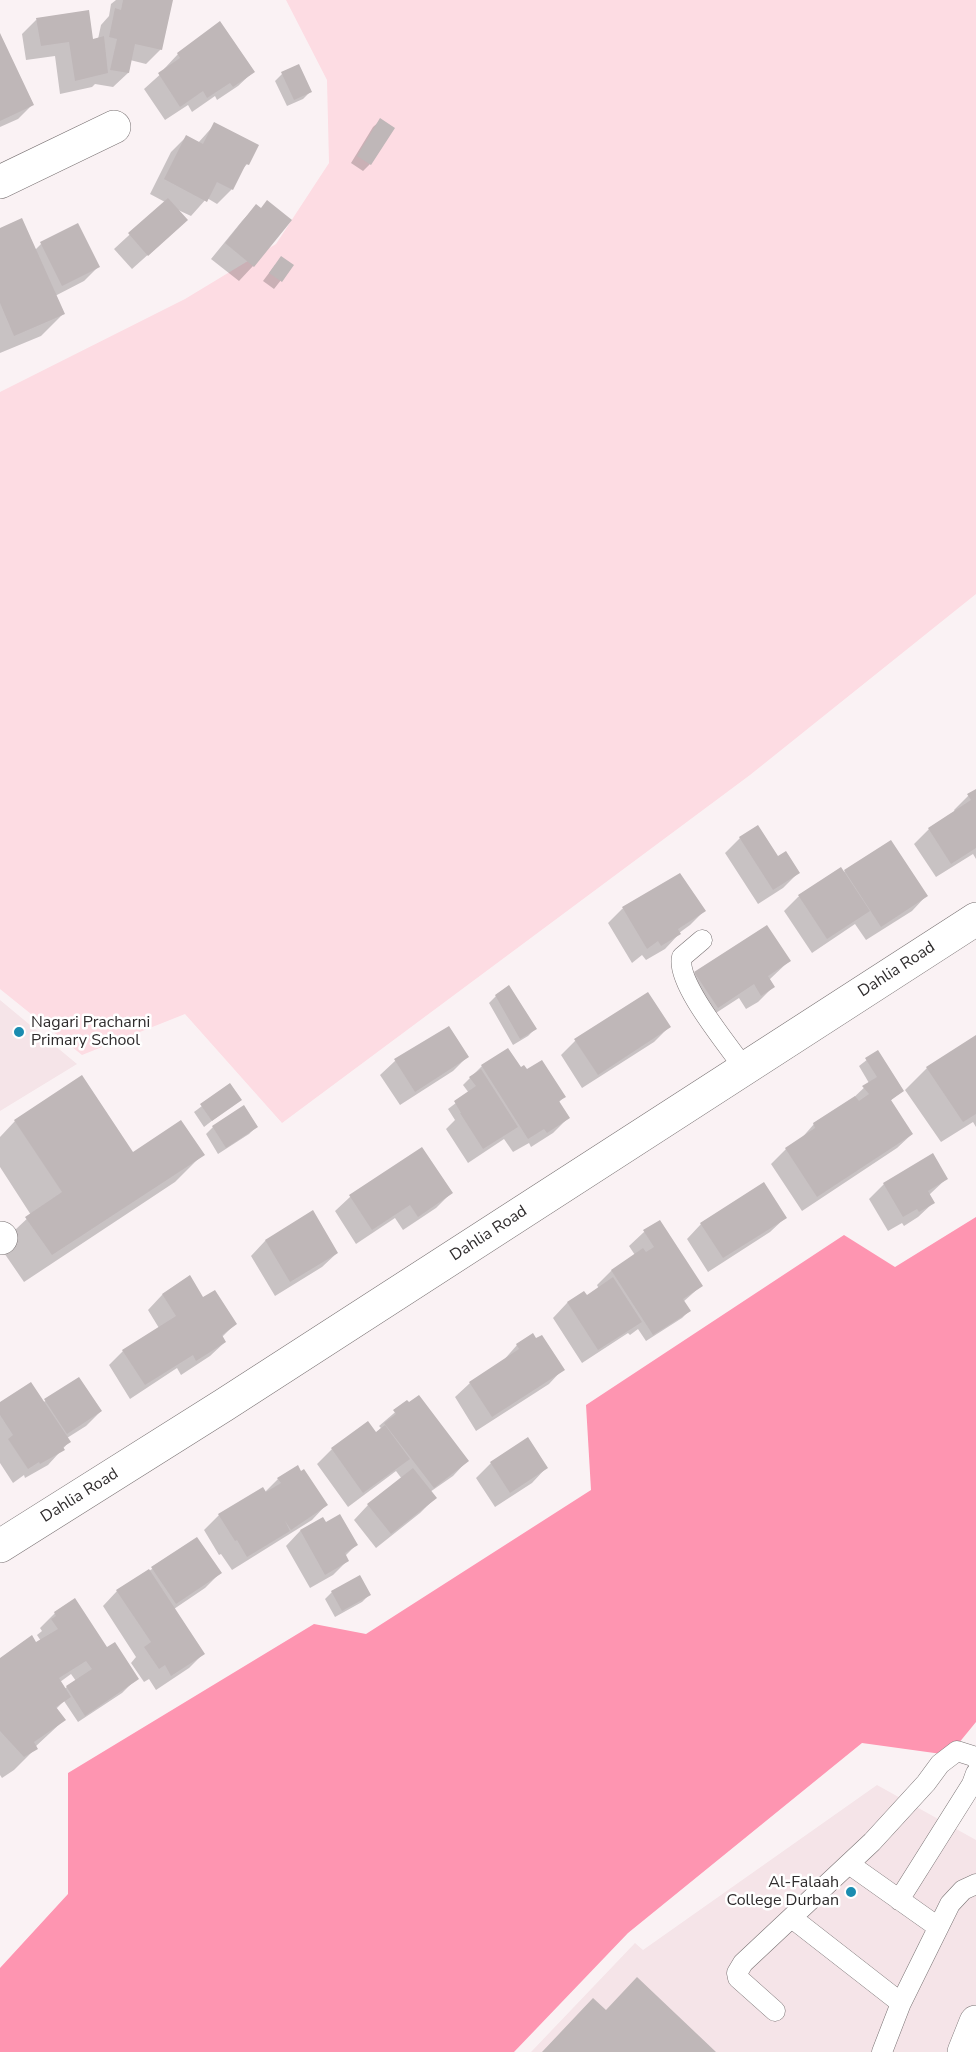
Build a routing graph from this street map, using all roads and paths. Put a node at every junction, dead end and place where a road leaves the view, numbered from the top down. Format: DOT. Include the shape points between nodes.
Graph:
graph roads {
  1 [pos="114,127"];
  2 [pos="0,182"];
  3 [pos="976,919"];
  4 [pos="702,940"];
  5 [pos="744,1068"];
  6 [pos="0,1546"];
  7 [pos="976,1759"];
  8 [pos="976,1773"];
  9 [pos="849,1864"];
  10 [pos="976,1884"];
  11 [pos="899,1900"];
  12 [pos="792,1918"];
  13 [pos="938,1927"];
  14 [pos="901,2004"];
  15 [pos="775,2011"];
  16 [pos="976,2022"];
  17 [pos="882,2052"];
  18 [pos="964,2052"];
  1 -- 2 [label="street"];
  3 -- 5 [label="street, Dahlia Road"];
  4 -- 5 [label="lane" via="682,957 680,967 687,986"];
  5 -- 6 [label="street, Dahlia Road"];
  7 -- 9 [label="lane" via="957,1751 949,1755"];
  8 -- 11 [label="lane"];
  9 -- 11 [label="lane"];
  9 -- 12 [label="lane"];
  10 -- 13 [label="lane" via="963,1890 950,1904"];
  11 -- 13 [label="lane"];
  12 -- 14 [label="lane"];
  12 -- 15 [label="lane" via="737,1973"];
  13 -- 14 [label="lane"];
  14 -- 17 [label="lane"];
  16 -- 18 [label="street"];
}
